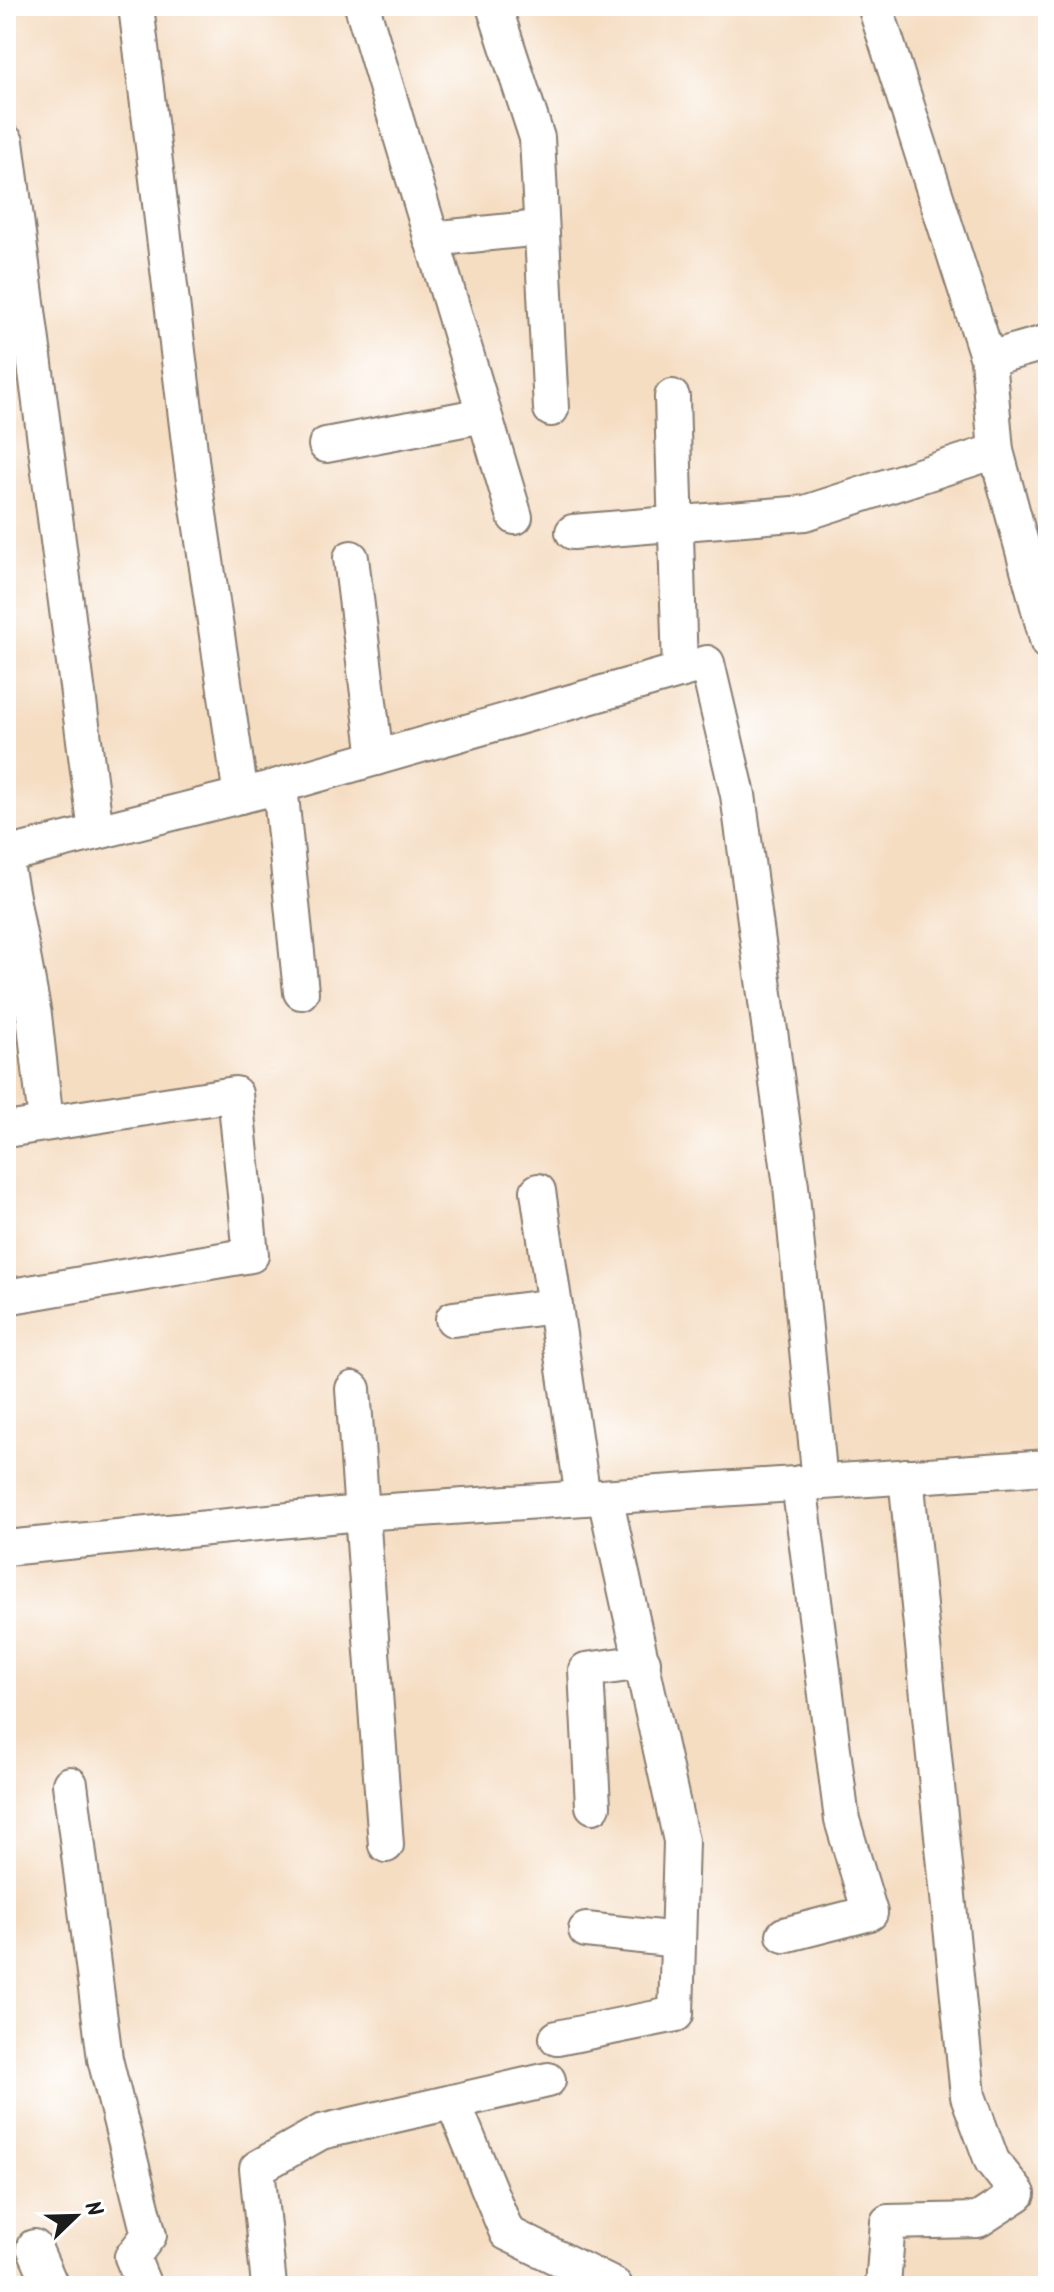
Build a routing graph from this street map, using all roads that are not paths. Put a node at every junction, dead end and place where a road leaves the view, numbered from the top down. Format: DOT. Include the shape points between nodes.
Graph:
graph roads {
  1 [pos="136,6"];
  2 [pos="362,6"];
  3 [pos="494,6"];
  4 [pos="875,6"];
  5 [pos="6,142"];
  6 [pos="541,228"];
  7 [pos="431,239"];
  8 [pos="1048,342"];
  9 [pos="988,359"];
  10 [pos="672,397"];
  11 [pos="551,409"];
  12 [pos="484,415"];
  13 [pos="326,445"];
  14 [pos="996,451"];
  15 [pos="515,517"];
  16 [pos="676,526"];
  17 [pos="573,532"];
  18 [pos="351,558"];
  19 [pos="1048,643"];
  20 [pos="680,671"];
  21 [pos="376,758"];
  22 [pos="280,786"];
  23 [pos="241,796"];
  24 [pos="96,832"];
  25 [pos="6,855"];
  26 [pos="6,865"];
  27 [pos="301,992"];
  28 [pos="46,1123"];
  29 [pos="6,1130"];
  30 [pos="538,1191"];
  31 [pos="6,1297"];
  32 [pos="555,1306"];
  33 [pos="453,1319"];
  34 [pos="353,1389"];
  35 [pos="1048,1467"];
  36 [pos="906,1476"];
  37 [pos="809,1483"];
  38 [pos="594,1497"];
  39 [pos="360,1513"];
  40 [pos="6,1548"];
  41 [pos="643,1662"];
  42 [pos="70,1784"];
  43 [pos="593,1806"];
  44 [pos="386,1845"];
  45 [pos="586,1930"];
  46 [pos="784,1935"];
  47 [pos="678,1940"];
  48 [pos="557,2038"];
  49 [pos="548,2080"];
  50 [pos="453,2102"];
  51 [pos="34,2247"];
  52 [pos="51,2286"];
  53 [pos="144,2286"];
  54 [pos="269,2286"];
  55 [pos="615,2286"];
  56 [pos="883,2286"];
  1 -- 23 [label="lane" via="192,467"];
  2 -- 7 [label="lane"];
  3 -- 6 [label="lane" via="537,138"];
  4 -- 9 [label="lane"];
  5 -- 24 [label="lane"];
  6 -- 7 [label="lane"];
  6 -- 11 [label="lane"];
  7 -- 12 [label="lane"];
  8 -- 9 [label="lane"];
  9 -- 14 [label="lane"];
  10 -- 16 [label="lane"];
  12 -- 13 [label="lane"];
  12 -- 15 [label="lane"];
  14 -- 16 [label="lane" via="805,513"];
  14 -- 19 [label="lane"];
  16 -- 17 [label="lane"];
  16 -- 20 [label="lane"];
  18 -- 21 [label="lane"];
  20 -- 21 [label="lane"];
  20 -- 37 [label="lane" via="707,663 738,795 791,1186"];
  21 -- 22 [label="lane"];
  22 -- 23 [label="lane"];
  22 -- 27 [label="lane"];
  23 -- 24 [label="lane"];
  24 -- 25 [label="lane"];
  26 -- 28 [label="lane" via="34,1015"];
  28 -- 29 [label="lane"];
  28 -- 31 [label="lane" via="235,1094 251,1255"];
  30 -- 32 [label="lane"];
  32 -- 33 [label="lane"];
  32 -- 38 [label="lane"];
  34 -- 39 [label="lane"];
  35 -- 36 [label="lane"];
  36 -- 37 [label="lane"];
  36 -- 56 [label="lane" via="968,2096 992,2161 1018,2194 978,2220 888,2222"];
  37 -- 38 [label="lane"];
  37 -- 46 [label="lane" via="842,1820 870,1913"];
  38 -- 39 [label="lane"];
  38 -- 41 [label="lane"];
  39 -- 40 [label="lane"];
  39 -- 44 [label="lane"];
  41 -- 43 [label="lane" via="586,1670"];
  41 -- 47 [label="lane" via="681,1841"];
  42 -- 53 [label="lane" via="105,2059 149,2235 132,2257"];
  45 -- 47 [label="lane"];
  47 -- 48 [label="lane" via="676,2014"];
  49 -- 50 [label="lane"];
  50 -- 54 [label="lane" via="321,2132 257,2168"];
  50 -- 55 [label="lane" via="507,2233"];
  51 -- 52 [label="lane"];
}
